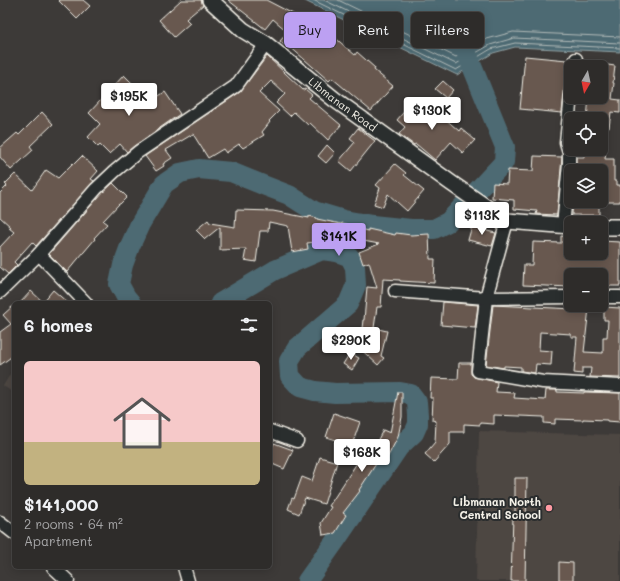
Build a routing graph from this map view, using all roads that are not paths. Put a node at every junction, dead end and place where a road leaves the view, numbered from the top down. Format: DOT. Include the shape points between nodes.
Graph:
graph roads {
  1 [pos="210,0"];
  2 [pos="266,44"];
  3 [pos="570,104"];
  4 [pos="567,216"];
  5 [pos="507,221"];
  6 [pos="564,226"];
  7 [pos="608,227"];
  8 [pos="620,227"];
  9 [pos="39,254"];
  10 [pos="395,291"];
  11 [pos="0,292"];
  12 [pos="564,297"];
  13 [pos="608,297"];
  14 [pos="620,297"];
  15 [pos="486,298"];
  16 [pos="84,301"];
  17 [pos="620,386"];
  18 [pos="272,432"];
  19 [pos="297,441"];
  20 [pos="0,522"];
  21 [pos="12,532"];
  22 [pos="54,569"];
  23 [pos="185,569"];
  24 [pos="68,581"];
  25 [pos="188,581"];
  1 -- 2 [label="main road, Libmanan Road" via="243,30"];
  2 -- 5 [label="main road, Libmanan Road" via="334,99"];
  2 -- 9 [label="street" via="236,86 138,152 114,172"];
  3 -- 4 [label="street" via="566,142 569,152"];
  5 -- 6 [label="main road"];
  5 -- 15 [label="street"];
  7 -- 8 [label="main road"];
  9 -- 11 [label="street"];
  9 -- 16 [label="street"];
  10 -- 15 [label="street"];
  12 -- 15 [label="street"];
  13 -- 14 [label="street"];
  15 -- 17 [label="street" via="478,371 543,382"];
  18 -- 19 [label="street"];
  20 -- 21 [label="street"];
  22 -- 24 [label="street"];
  23 -- 25 [label="street"];
}
